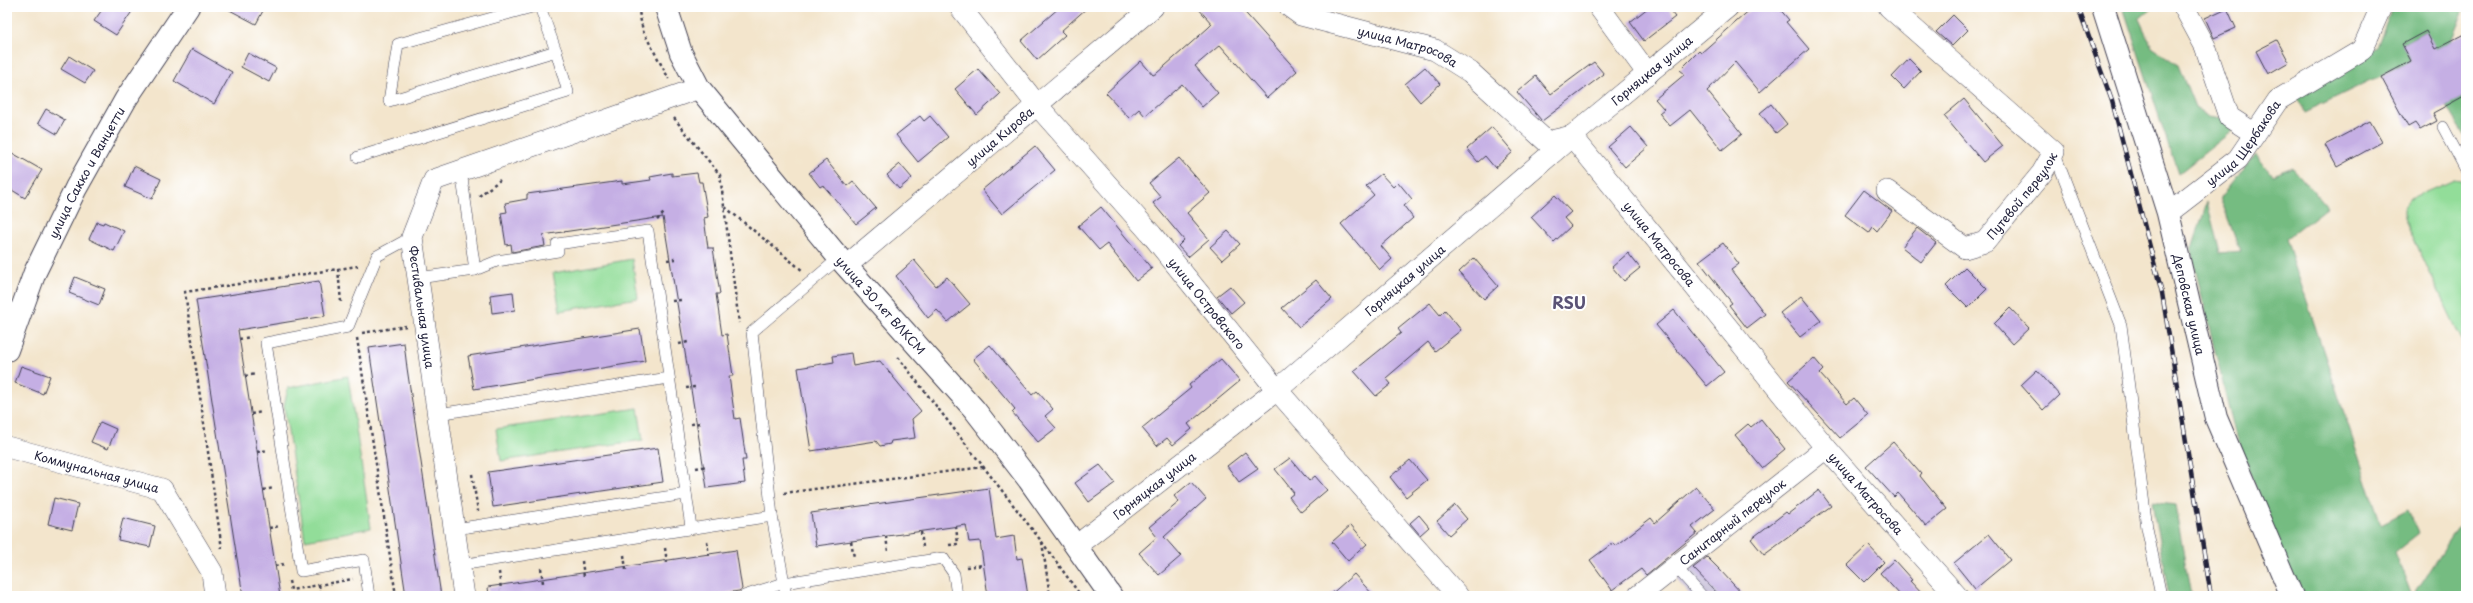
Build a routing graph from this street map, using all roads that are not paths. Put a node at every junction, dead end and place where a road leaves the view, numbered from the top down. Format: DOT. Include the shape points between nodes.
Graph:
graph roads {
  1 [pos="188,7"];
  2 [pos="532,7"];
  3 [pos="540,7"];
  4 [pos="666,7"];
  5 [pos="960,7"];
  6 [pos="1153,7"];
  7 [pos="1290,7"];
  8 [pos="1599,7"];
  9 [pos="1728,7"];
  10 [pos="1889,7"];
  11 [pos="2103,7"];
  12 [pos="2184,7"];
  13 [pos="2382,7"];
  14 [pos="556,51"];
  15 [pos="1648,74"];
  16 [pos="699,88"];
  17 [pos="1037,105"];
  18 [pos="2443,127"];
  19 [pos="2255,134"];
  20 [pos="1572,136"];
  21 [pos="2054,152"];
  22 [pos="358,158"];
  23 [pos="2466,170"];
  24 [pos="461,171"];
  25 [pos="1887,191"];
  26 [pos="2168,213"];
  27 [pos="412,237"];
  28 [pos="843,262"];
  29 [pos="475,270"];
  30 [pos="418,278"];
  31 [pos="7,350"];
  32 [pos="669,378"];
  33 [pos="1277,390"];
  34 [pos="438,414"];
  35 [pos="7,447"];
  36 [pos="1826,448"];
  37 [pos="686,494"];
  38 [pos="772,516"];
  39 [pos="691,527"];
  40 [pos="454,529"];
  41 [pos="1076,546"];
  42 [pos="460,565"];
  43 [pos="1676,567"];
  44 [pos="784,583"];
  45 [pos="215,596"];
  46 [pos="369,596"];
  47 [pos="464,596"];
  48 [pos="744,596"];
  49 [pos="786,596"];
  50 [pos="957,596"];
  51 [pos="1111,596"];
  52 [pos="1458,596"];
  53 [pos="1638,596"];
  54 [pos="1702,596"];
  55 [pos="1957,596"];
  56 [pos="2161,596"];
  57 [pos="2292,596"];
  1 -- 31 [label="street, улица Сакко и Ванцетти" via="126,99 76,188 35,272"];
  2 -- 14 [label="lane" via="398,44 389,102"];
  3 -- 14 [label="lane"];
  4 -- 16 [label="street, улица 30 лет ВЛКСМ" via="681,53"];
  5 -- 17 [label="street, улица Островского"];
  6 -- 17 [label="street, улица Кирова"];
  7 -- 20 [label="street, улица Матросова" via="1300,15 1435,50 1470,72 1547,142"];
  8 -- 15 [label="street"];
  9 -- 15 [label="street, Горняцкая улица"];
  10 -- 21 [label="street, Путевой переулок"];
  11 -- 26 [label="street, Деповская улица"];
  12 -- 19 [label="street" via="2205,46 2229,117"];
  13 -- 19 [label="street, улица Щербакова" via="2362,50 2278,100"];
  14 -- 22 [label="lane" via="568,92"];
  15 -- 20 [label="street, Горняцкая улица"];
  16 -- 24 [label="street, Фестивальная улица"];
  16 -- 28 [label="street, улица 30 лет ВЛКСМ"];
  17 -- 28 [label="street, улица Кирова"];
  17 -- 33 [label="street, улица Островского" via="1152,235"];
  18 -- 23 [label="lane"];
  19 -- 26 [label="street, улица Щербакова" via="2238,159"];
  20 -- 33 [label="street, Горняцкая улица"];
  20 -- 36 [label="street, улица Матросова"];
  21 -- 25 [label="street, Путевой переулок" via="2042,173 1985,242 1965,248"];
  21 -- 56 [label="lane" via="2121,326 2147,528"];
  24 -- 27 [label="street, Фестивальная улица" via="434,180"];
  24 -- 29 [label="lane"];
  26 -- 57 [label="street, Деповская улица" via="2216,418"];
  27 -- 30 [label="street, Фестивальная улица"];
  27 -- 46 [label="lane" via="377,256 348,327 266,343 302,571 364,560"];
  28 -- 38 [label="lane" via="814,280 752,332"];
  28 -- 41 [label="street, улица 30 лет ВЛКСМ" via="974,409"];
  29 -- 30 [label="lane"];
  29 -- 32 [label="lane" via="497,261 558,251 557,244 648,231"];
  30 -- 34 [label="street, Фестивальная улица"];
  32 -- 34 [label="lane"];
  32 -- 37 [label="lane"];
  33 -- 41 [label="street, Горняцкая улица"];
  33 -- 52 [label="street, улица Островского"];
  34 -- 40 [label="street, Фестивальная улица"];
  35 -- 45 [label="street, Коммунальная улица" via="162,489 212,572"];
  36 -- 43 [label="street, Санитарный переулок"];
  36 -- 55 [label="street, улица Матросова"];
  37 -- 39 [label="lane"];
  37 -- 40 [label="lane"];
  38 -- 39 [label="lane"];
  38 -- 44 [label="lane"];
  39 -- 42 [label="lane"];
  40 -- 42 [label="street, Фестивальная улица"];
  41 -- 51 [label="street, улица 30 лет ВЛКСМ"];
  42 -- 47 [label="street, Фестивальная улица"];
  43 -- 53 [label="street, Санитарный переулок"];
  43 -- 54 [label="lane"];
  44 -- 48 [label="lane"];
  44 -- 49 [label="lane"];
  44 -- 50 [label="lane" via="943,558 954,574"];
}
